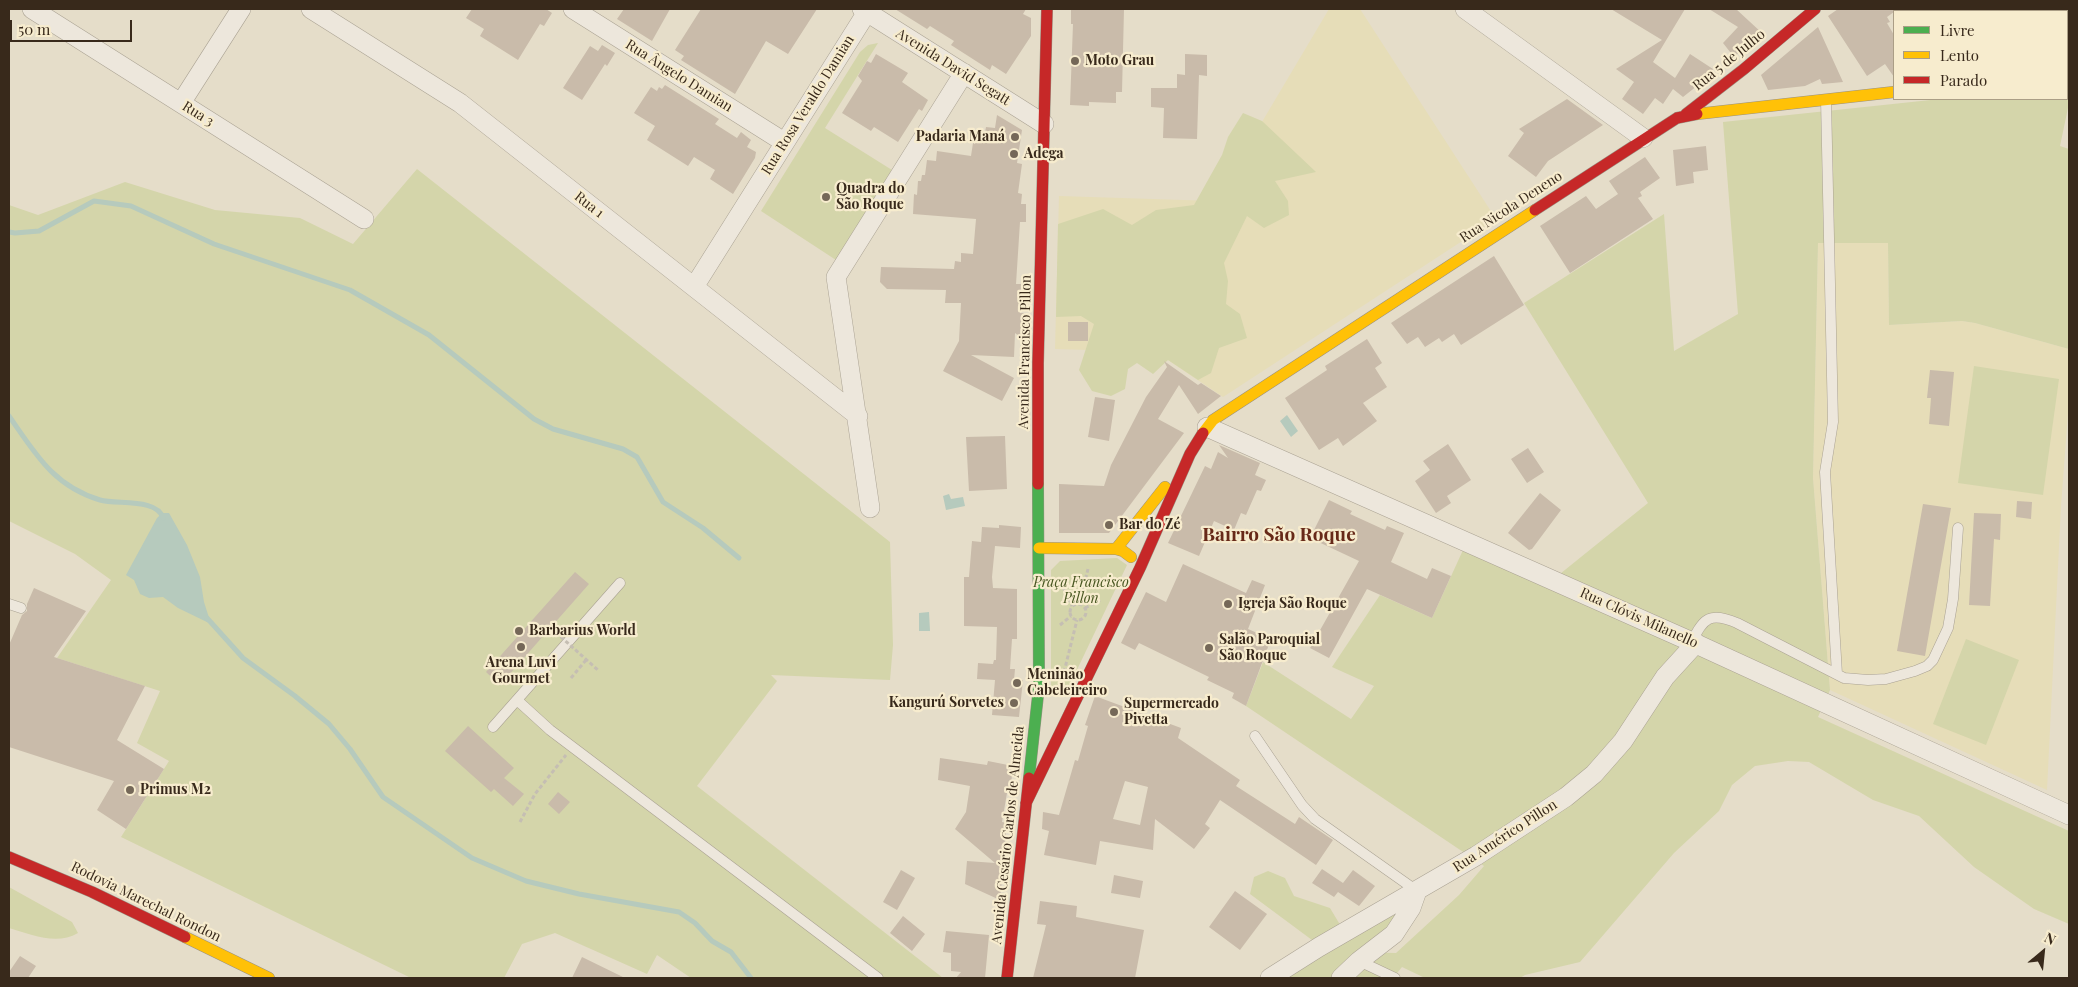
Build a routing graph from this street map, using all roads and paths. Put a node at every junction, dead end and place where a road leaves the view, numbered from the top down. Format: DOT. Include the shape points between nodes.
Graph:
graph roads {
  1 [pos="32,9"];
  2 [pos="241,9"];
  3 [pos="311,9"];
  4 [pos="574,9"];
  5 [pos="1047,9"];
  6 [pos="1465,9"];
  7 [pos="1815,9"];
  8 [pos="865,10"];
  9 [pos="1744,69"];
  10 [pos="964,74"];
  11 [pos="1729,82"];
  12 [pos="1893,92"];
  13 [pos="1748,97"];
  14 [pos="1826,99"];
  15 [pos="181,103"];
  16 [pos="1733,109"];
  17 [pos="1686,115"];
  18 [pos="1044,124"];
  19 [pos="1643,138"];
  20 [pos="784,142"];
  21 [pos="364,220"];
  22 [pos="694,287"];
  23 [pos="858,416"];
  24 [pos="1207,427"];
  25 [pos="1190,454"];
  26 [pos="870,508"];
  27 [pos="1958,528"];
  28 [pos="1039,548"];
  29 [pos="1116,549"];
  30 [pos="1090,561"];
  31 [pos="1140,568"];
  32 [pos="1058,576"];
  33 [pos="620,583"];
  34 [pos="9,604"];
  35 [pos="1079,604"];
  36 [pos="1072,606"];
  37 [pos="21,608"];
  38 [pos="1077,620"];
  39 [pos="551,628"];
  40 [pos="1694,642"];
  41 [pos="586,660"];
  42 [pos="599,670"];
  43 [pos="1837,674"];
  44 [pos="1063,676"];
  45 [pos="571,678"];
  46 [pos="1038,695"];
  47 [pos="517,700"];
  48 [pos="1047,706"];
  49 [pos="1074,706"];
  50 [pos="1060,710"];
  51 [pos="493,727"];
  52 [pos="1255,736"];
  53 [pos="572,747"];
  54 [pos="1026,803"];
  55 [pos="2069,814"];
  56 [pos="520,822"];
  57 [pos="9,857"];
  58 [pos="1417,891"];
  59 [pos="1359,961"];
  60 [pos="269,978"];
  61 [pos="878,978"];
  62 [pos="1007,978"];
  63 [pos="1270,978"];
  64 [pos="1341,978"];
  65 [pos="1395,978"];
  1 -- 15 [label="street, Rua 3"];
  2 -- 15 [label="street"];
  3 -- 22 [label="street, Rua 1" via="460,103"];
  4 -- 20 [label="street, Rua Ângelo Damian"];
  5 -- 18 [label="street, Avenida Francisco Pillon"];
  6 -- 19 [label="street"];
  7 -- 9 [label="street, Rua 5 de Julho"];
  8 -- 10 [label="street, Avenida David Segatt"];
  8 -- 20 [label="street, Rua Rosa Veraldo Damian"];
  9 -- 11 [label="street, Rua 5 de Julho"];
  9 -- 13 [label="street"];
  10 -- 18 [label="street, Avenida David Segatt"];
  10 -- 23 [label="street" via="836,277"];
  11 -- 13 [label="street"];
  11 -- 16 [label="street" via="1725,94"];
  11 -- 17 [label="street, Rua 5 de Julho"];
  12 -- 14 [label="street, Rua Nicola Deneno"];
  13 -- 14 [label="street, Rua Nicola Deneno"];
  13 -- 16 [label="street, Rua Nicola Deneno"];
  14 -- 43 [label="lane" via="1833,422 1825,472"];
  15 -- 21 [label="street, Rua 3"];
  16 -- 17 [label="street, Rua Nicola Deneno"];
  17 -- 19 [label="street, Rua Nicola Deneno"];
  18 -- 28 [label="street, Avenida Francisco Pillon" via="1038,363"];
  19 -- 24 [label="street, Rua Nicola Deneno" via="1221,414"];
  20 -- 22 [label="street, Rua Rosa Veraldo Damian"];
  22 -- 23 [label="street, Rua 1"];
  23 -- 26 [label="street"];
  24 -- 25 [label="street, Rua Nicola Deneno"];
  24 -- 40 [label="street, Rua Clóvis Milanello"];
  25 -- 29 [label="street"];
  25 -- 31 [label="street"];
  27 -- 43 [label="lane" via="1952,609 1933,660 1915,671 1886,678 1856,680"];
  28 -- 29 [label="street"];
  28 -- 46 [label="street, Avenida Francisco Pillon"];
  29 -- 31 [label="street" via="1128,554"];
  30 -- 35 [label="path"];
  31 -- 49 [label="street"];
  32 -- 36 [label="path"];
  33 -- 47 [label="lane"];
  34 -- 37 [label="lane"];
  35 -- 36 [label="path"];
  35 -- 38 [label="path" via="1085,608 1086,614"];
  36 -- 38 [label="path" via="1070,614"];
  38 -- 44 [label="path"];
  39 -- 41 [label="path, bridge"];
  40 -- 43 [label="lane" via="1703,622 1721,617"];
  40 -- 55 [label="street, Rua Clóvis Milanello"];
  40 -- 58 [label="street, Rua Américo Pillon" via="1665,677 1623,741 1594,774 1552,806"];
  41 -- 42 [label="path, bridge"];
  41 -- 45 [label="path"];
  46 -- 48 [label="street"];
  46 -- 54 [label="street, Avenida Cesário Carlos de Almeida"];
  47 -- 51 [label="lane"];
  47 -- 53 [label="lane"];
  49 -- 50 [label="street"];
  49 -- 54 [label="street"];
  52 -- 58 [label="lane" via="1302,805 1316,819"];
  53 -- 56 [label="path" via="535,794"];
  53 -- 61 [label="lane"];
  54 -- 62 [label="street, Avenida Cesário Carlos de Almeida"];
  57 -- 60 [label="street, Rodovia Marechal Rondon" via="92,892"];
  58 -- 59 [label="street" via="1411,908 1394,934"];
  58 -- 63 [label="street, Rua Américo Pillon"];
  59 -- 64 [label="street"];
  59 -- 65 [label="lane"];
}
